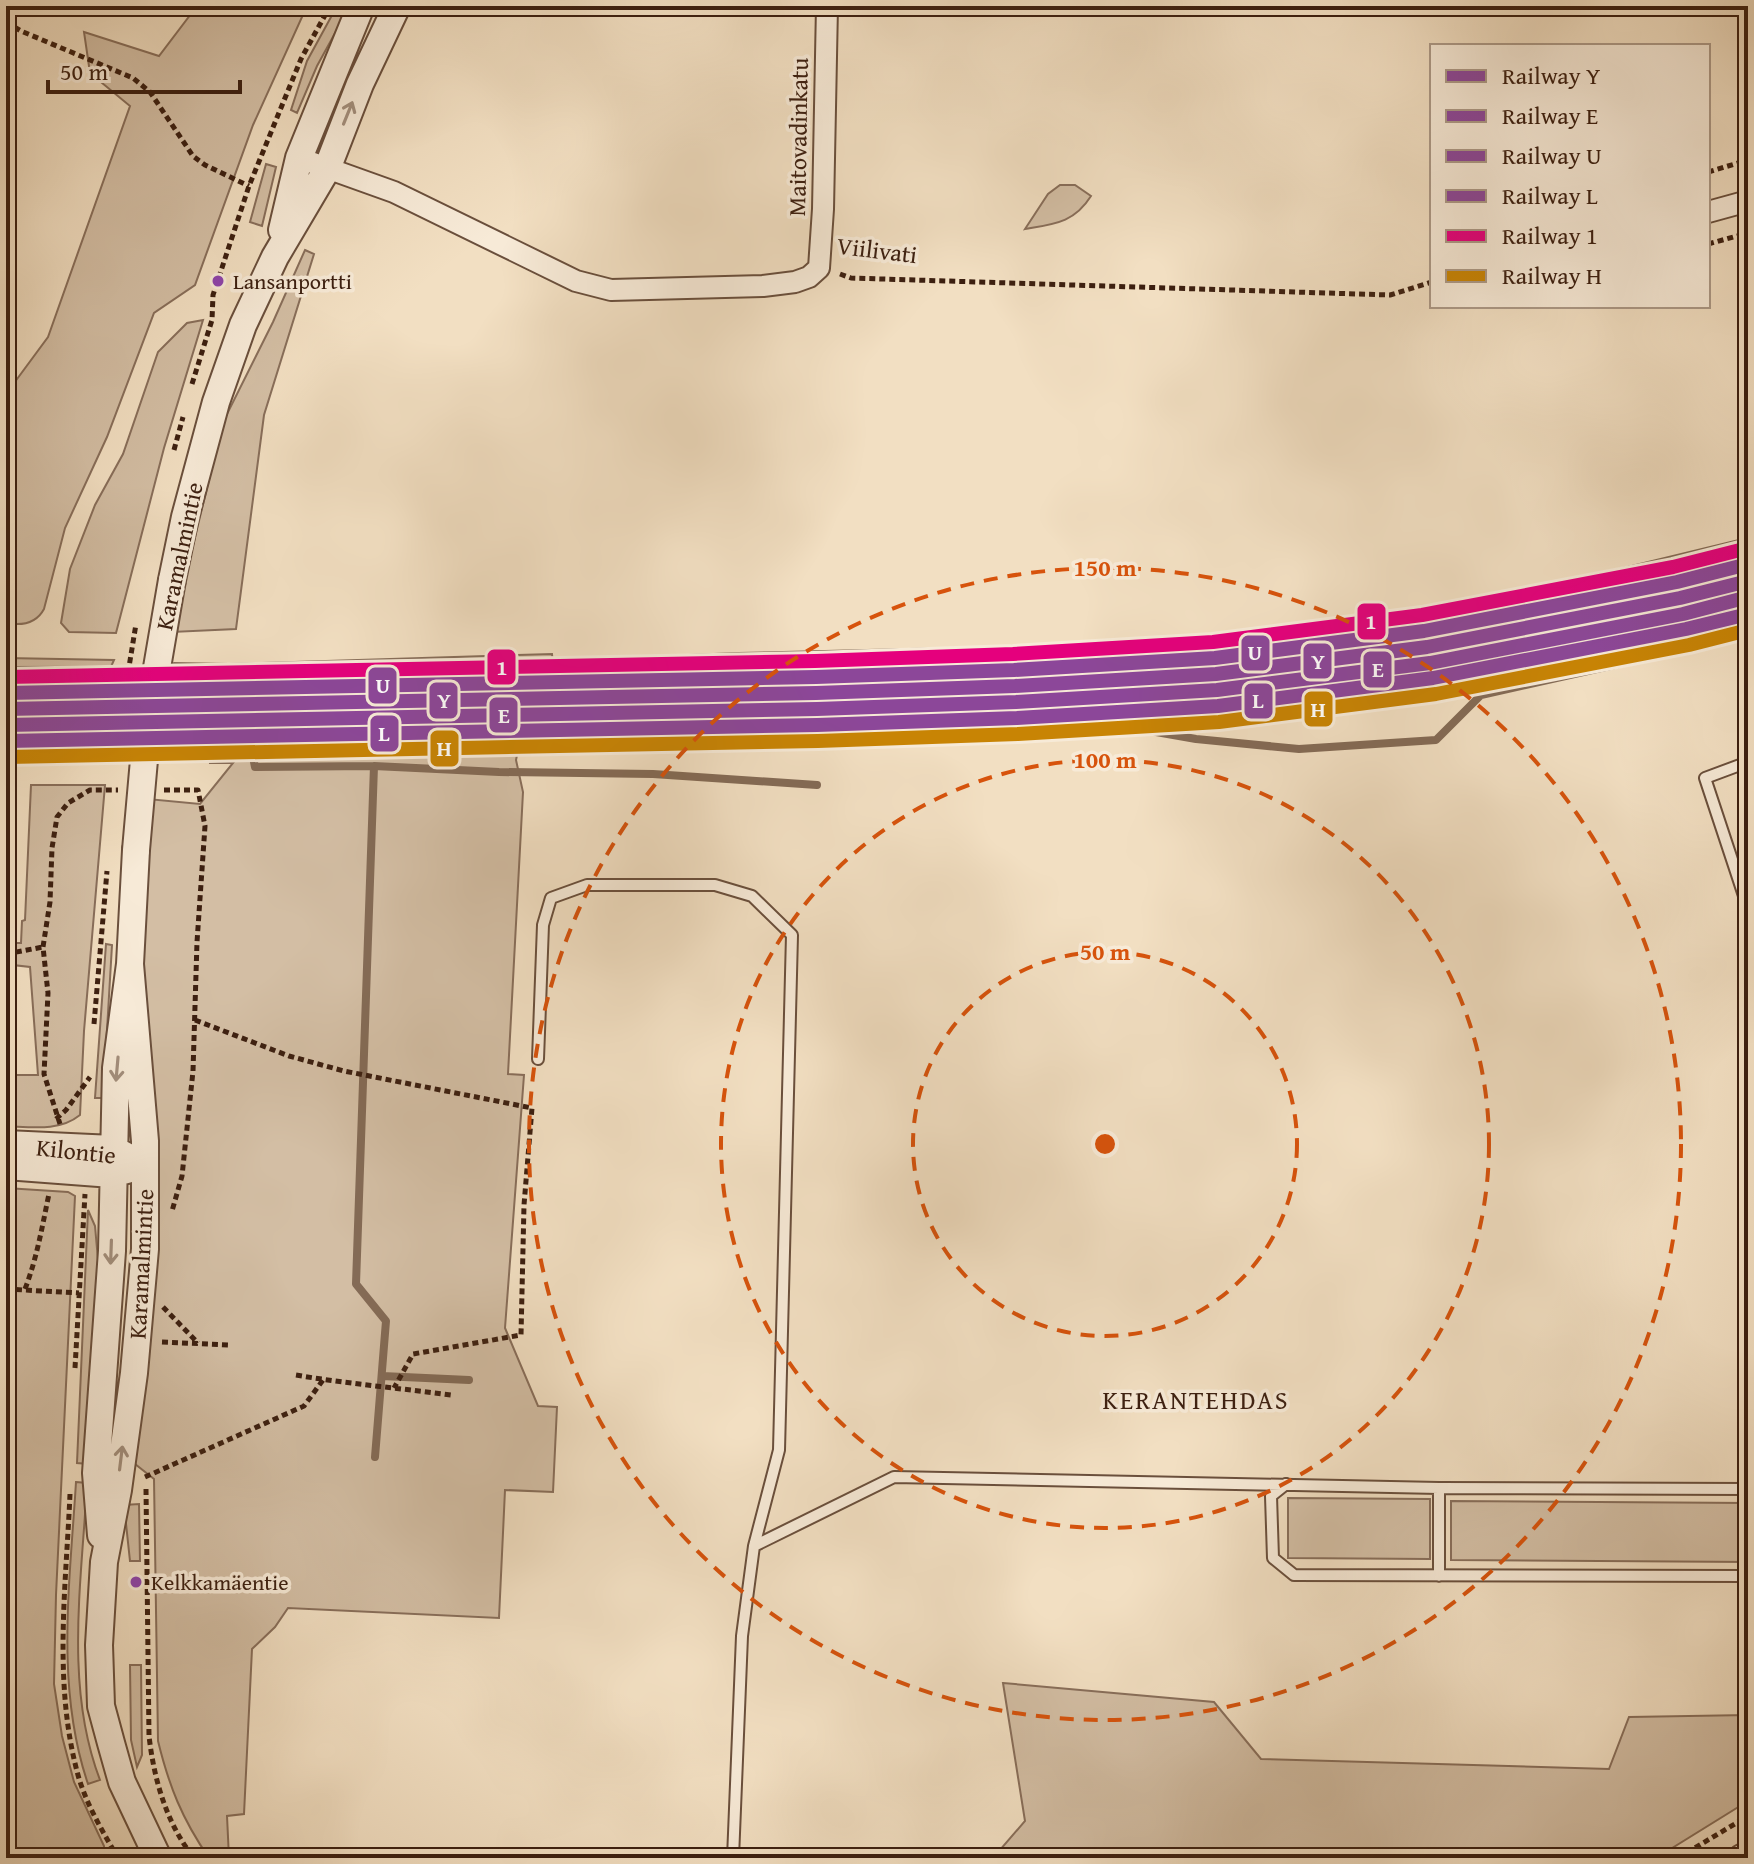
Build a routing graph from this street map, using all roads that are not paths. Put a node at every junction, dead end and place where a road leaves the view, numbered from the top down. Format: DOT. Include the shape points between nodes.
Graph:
graph roads {
  1 [pos="361,6"];
  2 [pos="397,6"];
  3 [pos="827,6"];
  4 [pos="299,158"];
  5 [pos="327,169"];
  6 [pos="1748,201"];
  7 [pos="1710,211"];
  8 [pos="275,257"];
  9 [pos="819,268"];
  10 [pos="1748,762"];
  11 [pos="1748,908"];
  12 [pos="130,964"];
  13 [pos="538,1059"];
  14 [pos="6,1144"];
  15 [pos="113,1162"];
  16 [pos="146,1165"];
  17 [pos="6,1166"];
  18 [pos="1286,1484"];
  19 [pos="1439,1488"];
  20 [pos="1748,1489"];
  21 [pos="754,1546"];
  22 [pos="104,1562"];
  23 [pos="1439,1576"];
  24 [pos="1748,1576"];
  25 [pos="1748,1855"];
  26 [pos="153,1856"];
  27 [pos="733,1858"];
  28 [pos="1742,1858"];
  1 -- 4 [label="street, Karamalmintie"];
  5 -- 2 [label="street, Karamalmintie, one-way"];
  3 -- 9 [label="street, Maitovadinkatu"];
  4 -- 5 [label="street, Viilivati"];
  4 -- 8 [label="street, Karamalmintie"];
  5 -- 8 [label="street, Karamalmintie"];
  5 -- 9 [label="street, Viilivati" via="394,192 576,281 611,290 763,286 795,282"];
  6 -- 7 [label="street"];
  8 -- 12 [label="street, Karamalmintie, bridge" via="243,325 216,402 172,580 147,726"];
  10 -- 11 [label="lane" via="1705,778"];
  12 -- 15 [label="street, Karamalmintie, one-way" via="116,1068"];
  12 -- 16 [label="street, Karamalmintie"];
  13 -- 21 [label="lane" via="543,925 551,898 587,885 715,885 752,896 792,935 779,1450"];
  14 -- 15 [label="street, Kilontie"];
  15 -- 16 [label="street, Kilontie"];
  15 -- 17 [label="street, Kilontie" via="54,1169"];
  15 -- 22 [label="street, Karamalmintie, one-way" via="96,1473"];
  22 -- 16 [label="street, Karamalmintie, one-way" via="137,1341"];
  18 -- 19 [label="lane"];
  18 -- 21 [label="lane" via="894,1477"];
  18 -- 23 [label="lane" via="1271,1496 1273,1558 1294,1575"];
  19 -- 20 [label="lane"];
  19 -- 23 [label="lane"];
  21 -- 27 [label="lane" via="742,1636"];
  22 -- 26 [label="street, Karamalmintie" via="101,1706 122,1782"];
  23 -- 24 [label="lane"];
  25 -- 28 [label="street"];
}
